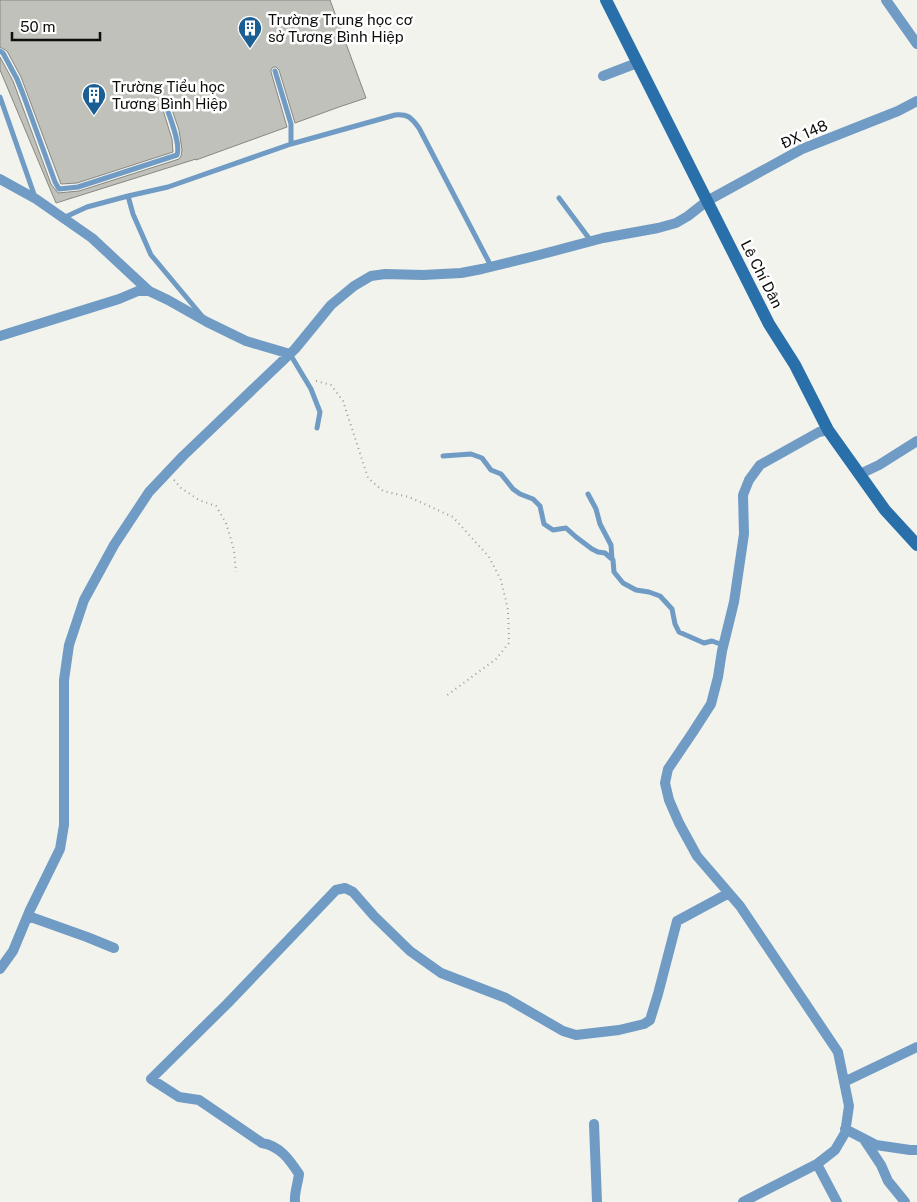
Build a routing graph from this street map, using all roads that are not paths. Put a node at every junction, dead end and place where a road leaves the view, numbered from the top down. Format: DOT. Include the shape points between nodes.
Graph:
graph roads {
  1 [pos="606,0"];
  2 [pos="886,0"];
  3 [pos="917,44"];
  4 [pos="0,51"];
  5 [pos="637,62"];
  6 [pos="275,71"];
  7 [pos="603,76"];
  8 [pos="0,97"];
  9 [pos="917,101"];
  10 [pos="166,106"];
  11 [pos="291,144"];
  12 [pos="0,179"];
  13 [pos="128,196"];
  14 [pos="559,198"];
  15 [pos="36,200"];
  16 [pos="707,201"];
  17 [pos="63,218"];
  18 [pos="591,241"];
  19 [pos="492,267"];
  20 [pos="149,291"];
  21 [pos="207,322"];
  22 [pos="0,336"];
  23 [pos="290,354"];
  24 [pos="317,428"];
  25 [pos="828,430"];
  26 [pos="917,442"];
  27 [pos="443,456"];
  28 [pos="860,474"];
  29 [pos="588,494"];
  30 [pos="917,545"];
  31 [pos="612,560"];
  32 [pos="723,645"];
  33 [pos="729,893"];
  34 [pos="28,916"];
  35 [pos="114,948"];
  36 [pos="0,970"];
  37 [pos="917,1047"];
  38 [pos="844,1082"];
  39 [pos="594,1124"];
  40 [pos="845,1129"];
  41 [pos="864,1139"];
  42 [pos="917,1150"];
  43 [pos="817,1164"];
  44 [pos="295,1202"];
  45 [pos="597,1202"];
  46 [pos="743,1202"];
  47 [pos="837,1202"];
  48 [pos="905,1202"];
  1 -- 5 [label="street, Lê Chí Dân"];
  2 -- 3 [label="street"];
  4 -- 10 [label="lane" via="17,79 59,189 78,187 177,155 177,141"];
  5 -- 7 [label="street"];
  5 -- 16 [label="street, Lê Chí Dân"];
  6 -- 11 [label="lane" via="291,124"];
  8 -- 15 [label="lane"];
  9 -- 16 [label="street, ĐX 148" via="802,149"];
  11 -- 13 [label="lane" via="168,187"];
  11 -- 19 [label="lane" via="395,115 409,116 419,128"];
  12 -- 15 [label="street"];
  13 -- 17 [label="lane"];
  13 -- 21 [label="lane" via="151,255"];
  14 -- 18 [label="lane"];
  15 -- 17 [label="street"];
  16 -- 18 [label="street, ĐX 148" via="676,223"];
  16 -- 25 [label="street, Lê Chí Dân" via="769,324 795,365"];
  17 -- 20 [label="street" via="92,238"];
  18 -- 19 [label="street, ĐX 148"];
  19 -- 23 [label="street, ĐX 148" via="460,273 372,276 330,305"];
  20 -- 21 [label="street"];
  20 -- 22 [label="street" via="138,291"];
  21 -- 23 [label="street" via="246,341"];
  23 -- 24 [label="lane" via="311,389 320,412"];
  23 -- 34 [label="street, ĐX 148" via="149,492 114,545 84,600 69,645 64,680 64,825 60,848"];
  25 -- 28 [label="street, Lê Chí Dân"];
  25 -- 32 [label="street" via="760,465 749,480 743,495 744,534 734,602"];
  26 -- 28 [label="street"];
  27 -- 31 [label="lane" via="471,454 482,458 513,489 540,506 544,524 553,530 566,528"];
  28 -- 30 [label="street, Lê Chí Dân" via="885,510"];
  29 -- 31 [label="lane" via="611,545"];
  31 -- 32 [label="lane" via="614,572 623,583 660,596 672,609 679,632 704,643 712,641"];
  32 -- 33 [label="street" via="710,704 668,768 665,782 669,800 697,856"];
  33 -- 38 [label="street" via="838,1052"];
  33 -- 44 [label="street" via="677,921 650,1020 619,1030 576,1035 563,1031 506,998 435,969 410,951 353,892 345,888 336,890 151,1079 179,1097 199,1100 288,1158 299,1174"];
  34 -- 35 [label="street"];
  34 -- 36 [label="street, ĐX 148"];
  37 -- 38 [label="street"];
  38 -- 40 [label="street" via="850,1106"];
  39 -- 45 [label="street"];
  40 -- 41 [label="street"];
  40 -- 43 [label="street" via="835,1150"];
  41 -- 42 [label="street" via="876,1145"];
  41 -- 48 [label="street" via="888,1181"];
  43 -- 46 [label="street"];
  43 -- 47 [label="street"];
}
